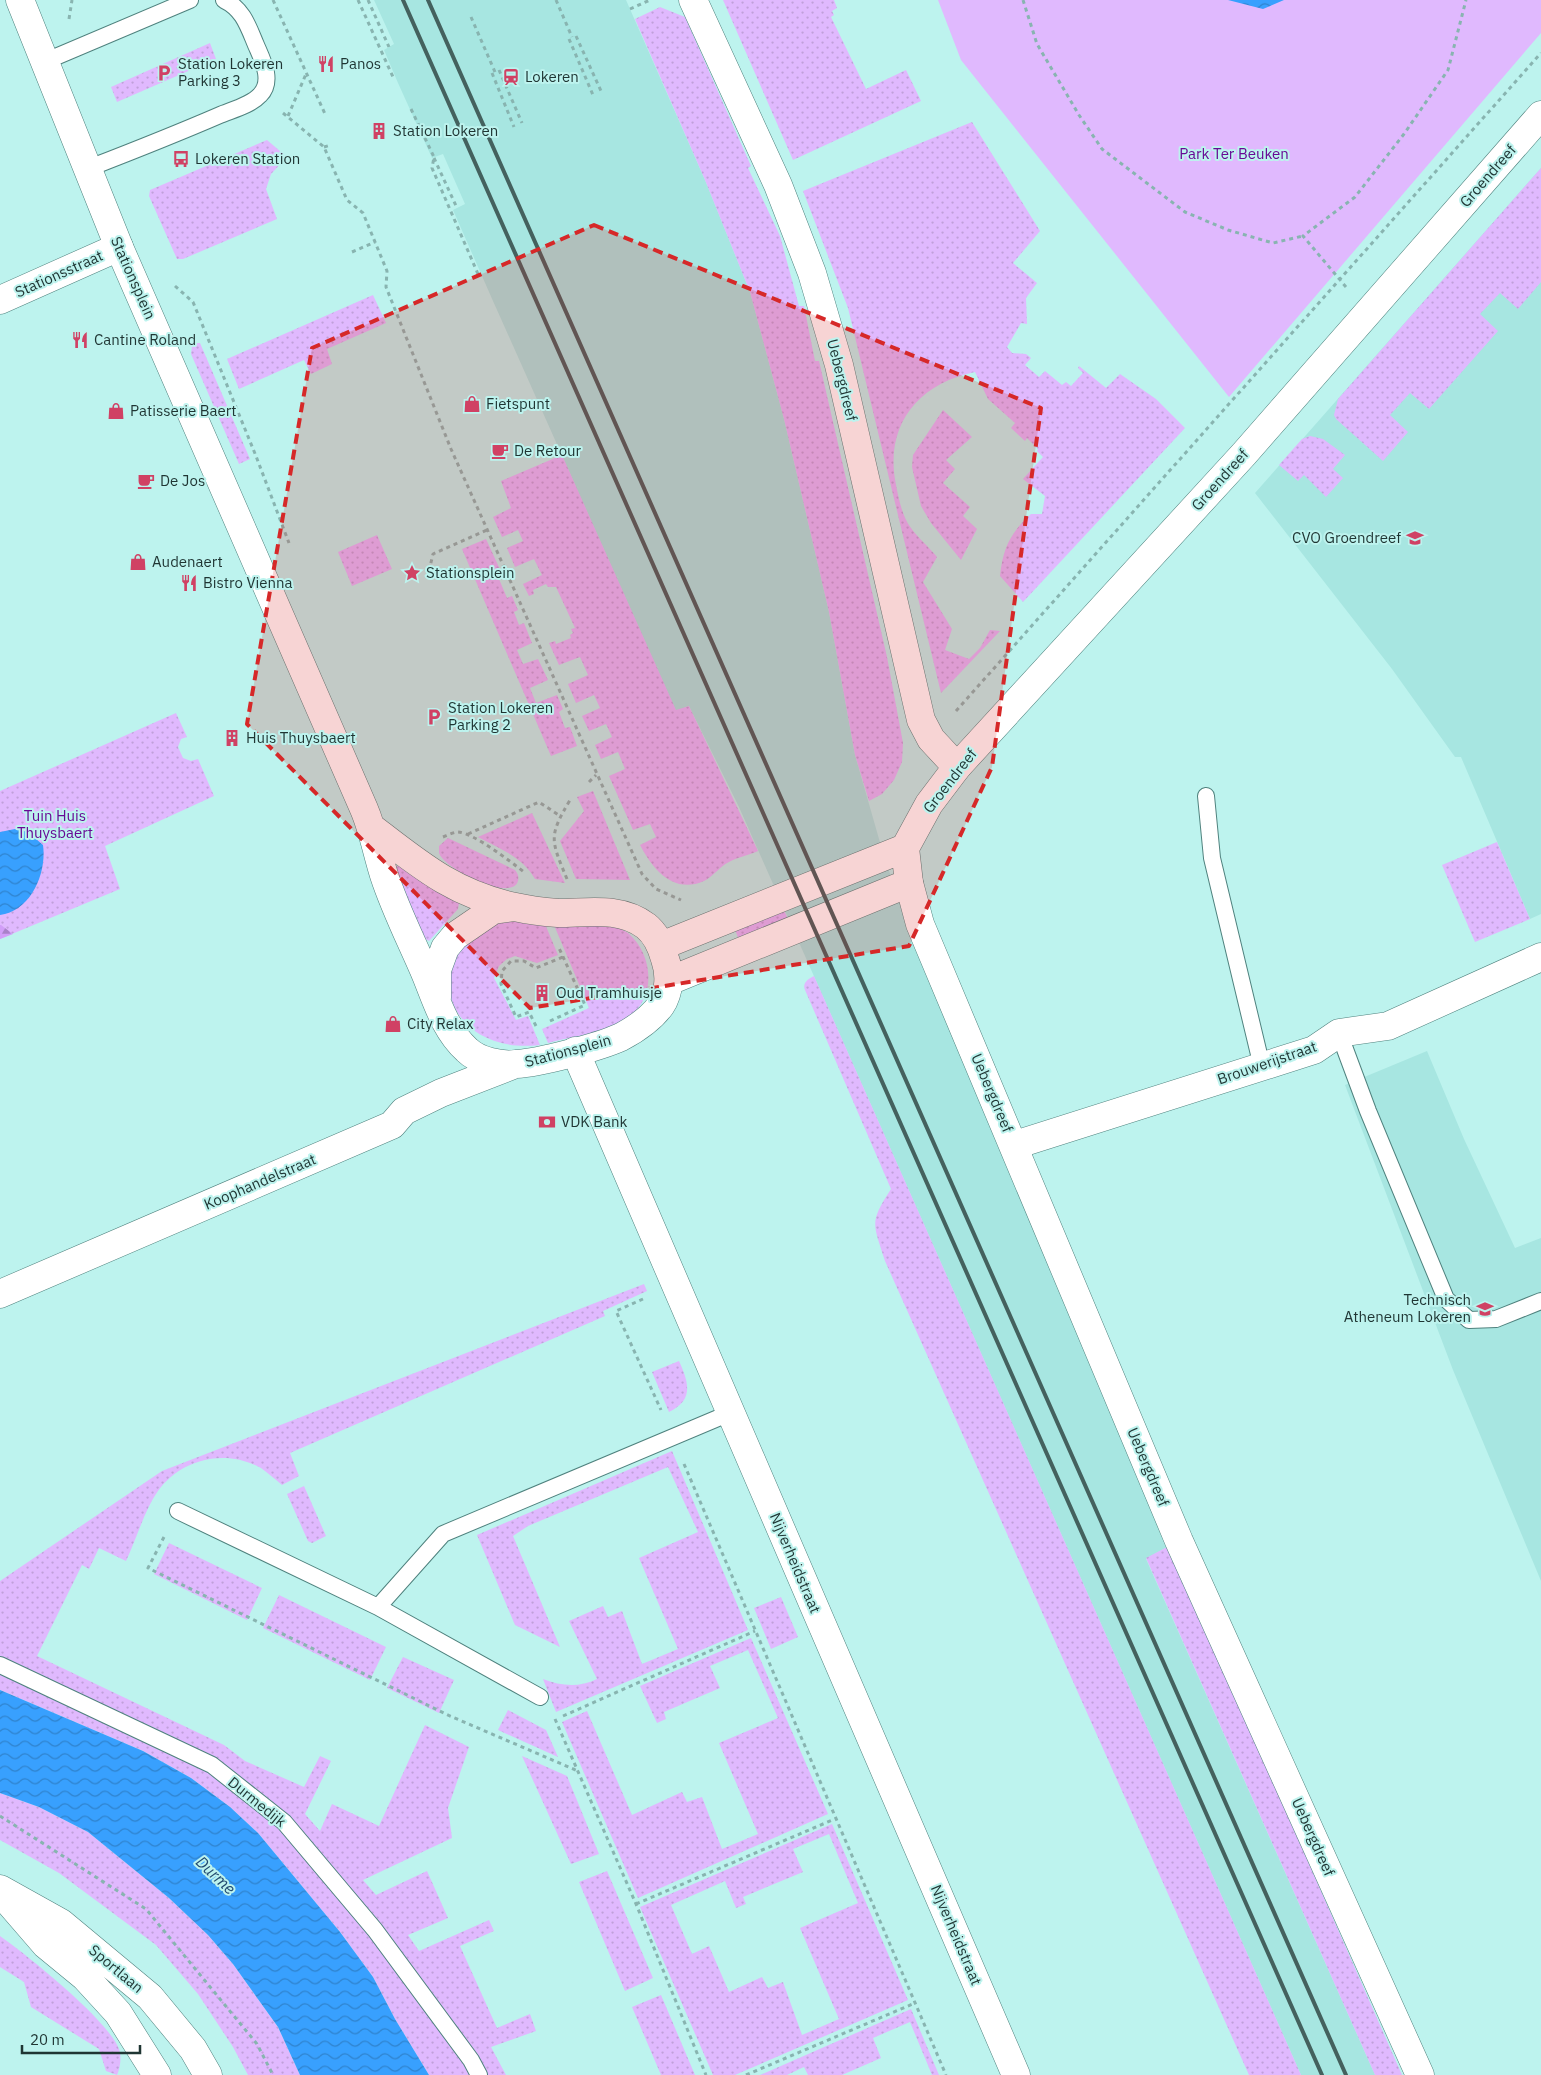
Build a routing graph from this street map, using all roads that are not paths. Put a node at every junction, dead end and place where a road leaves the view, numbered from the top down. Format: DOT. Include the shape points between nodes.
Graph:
graph roads {
  1 [pos="190,0"];
  2 [pos="224,0"];
  3 [pos="693,0"];
  4 [pos="22,1"];
  5 [pos="46,62"];
  6 [pos="1541,115"];
  7 [pos="89,168"];
  8 [pos="119,247"];
  9 [pos="0,300"];
  10 [pos="957,767"];
  11 [pos="1206,796"];
  12 [pos="372,828"];
  13 [pos="905,848"];
  14 [pos="909,883"];
  15 [pos="515,907"];
  16 [pos="661,946"];
  17 [pos="1541,957"];
  18 [pos="669,981"];
  19 [pos="437,1003"];
  20 [pos="1339,1033"];
  21 [pos="575,1051"];
  22 [pos="515,1065"];
  23 [pos="1262,1067"];
  24 [pos="1015,1145"];
  25 [pos="0,1294"];
  26 [pos="1541,1301"];
  27 [pos="730,1412"];
  28 [pos="178,1511"];
  29 [pos="378,1607"];
  30 [pos="0,1665"];
  31 [pos="540,1697"];
  32 [pos="0,1891"];
  33 [pos="157,2075"];
  34 [pos="208,2075"];
  35 [pos="479,2075"];
  36 [pos="1016,2075"];
  37 [pos="1420,2075"];
  1 -- 5 [label="lane"];
  2 -- 7 [label="lane" via="243,15 266,66 261,94 184,131"];
  3 -- 10 [label="street, Uebergdreef" via="778,185 812,273 839,365 921,720 931,739"];
  4 -- 5 [label="street, Stationsplein"];
  5 -- 7 [label="street, Stationsplein"];
  6 -- 10 [label="street, Groendreef" via="1244,454"];
  7 -- 8 [label="street, Stationsplein"];
  8 -- 9 [label="street, Stationsstraat"];
  8 -- 12 [label="street, Stationsplein"];
  10 -- 13 [label="street, Groendreef" via="929,804"];
  11 -- 23 [label="lane" via="1212,858"];
  12 -- 15 [label="street, Stationsplein" via="417,863 465,892"];
  12 -- 19 [label="street, Stationsplein" via="384,876"];
  13 -- 14 [label="street, Uebergdreef"];
  13 -- 16 [label="street"];
  14 -- 18 [label="street"];
  14 -- 24 [label="street, Uebergdreef" via="915,911"];
  15 -- 16 [label="street, Stationsplein" via="630,916 647,927"];
  15 -- 19 [label="street, Stationsplein" via="493,910 468,925 445,948 437,970"];
  16 -- 18 [label="street, Stationsplein"];
  17 -- 20 [label="street, Brouwerijstraat" via="1388,1026"];
  18 -- 21 [label="street, Stationsplein" via="663,1003 650,1018 619,1038"];
  19 -- 22 [label="street, Stationsplein" via="448,1029 468,1052 480,1059"];
  20 -- 23 [label="street, Brouwerijstraat" via="1314,1050"];
  20 -- 26 [label="lane" via="1446,1299 1469,1320 1496,1319"];
  21 -- 22 [label="street, Stationsplein"];
  21 -- 27 [label="street, Nijverheidstraat"];
  22 -- 25 [label="street, Koophandelstraat" via="404,1111 392,1125"];
  23 -- 24 [label="street, Brouwerijstraat"];
  24 -- 37 [label="street, Uebergdreef" via="1179,1541"];
  27 -- 29 [label="lane" via="444,1534"];
  27 -- 36 [label="street, Nijverheidstraat"];
  28 -- 29 [label="lane"];
  29 -- 31 [label="lane"];
  30 -- 35 [label="lane, Durmedijk" via="212,1765 284,1822 375,1930"];
  32 -- 33 [label="street, Sportlaan" via="46,1945 85,1977 118,2013"];
  32 -- 34 [label="street, Sportlaan" via="61,1923 150,1997 193,2049"];
}
